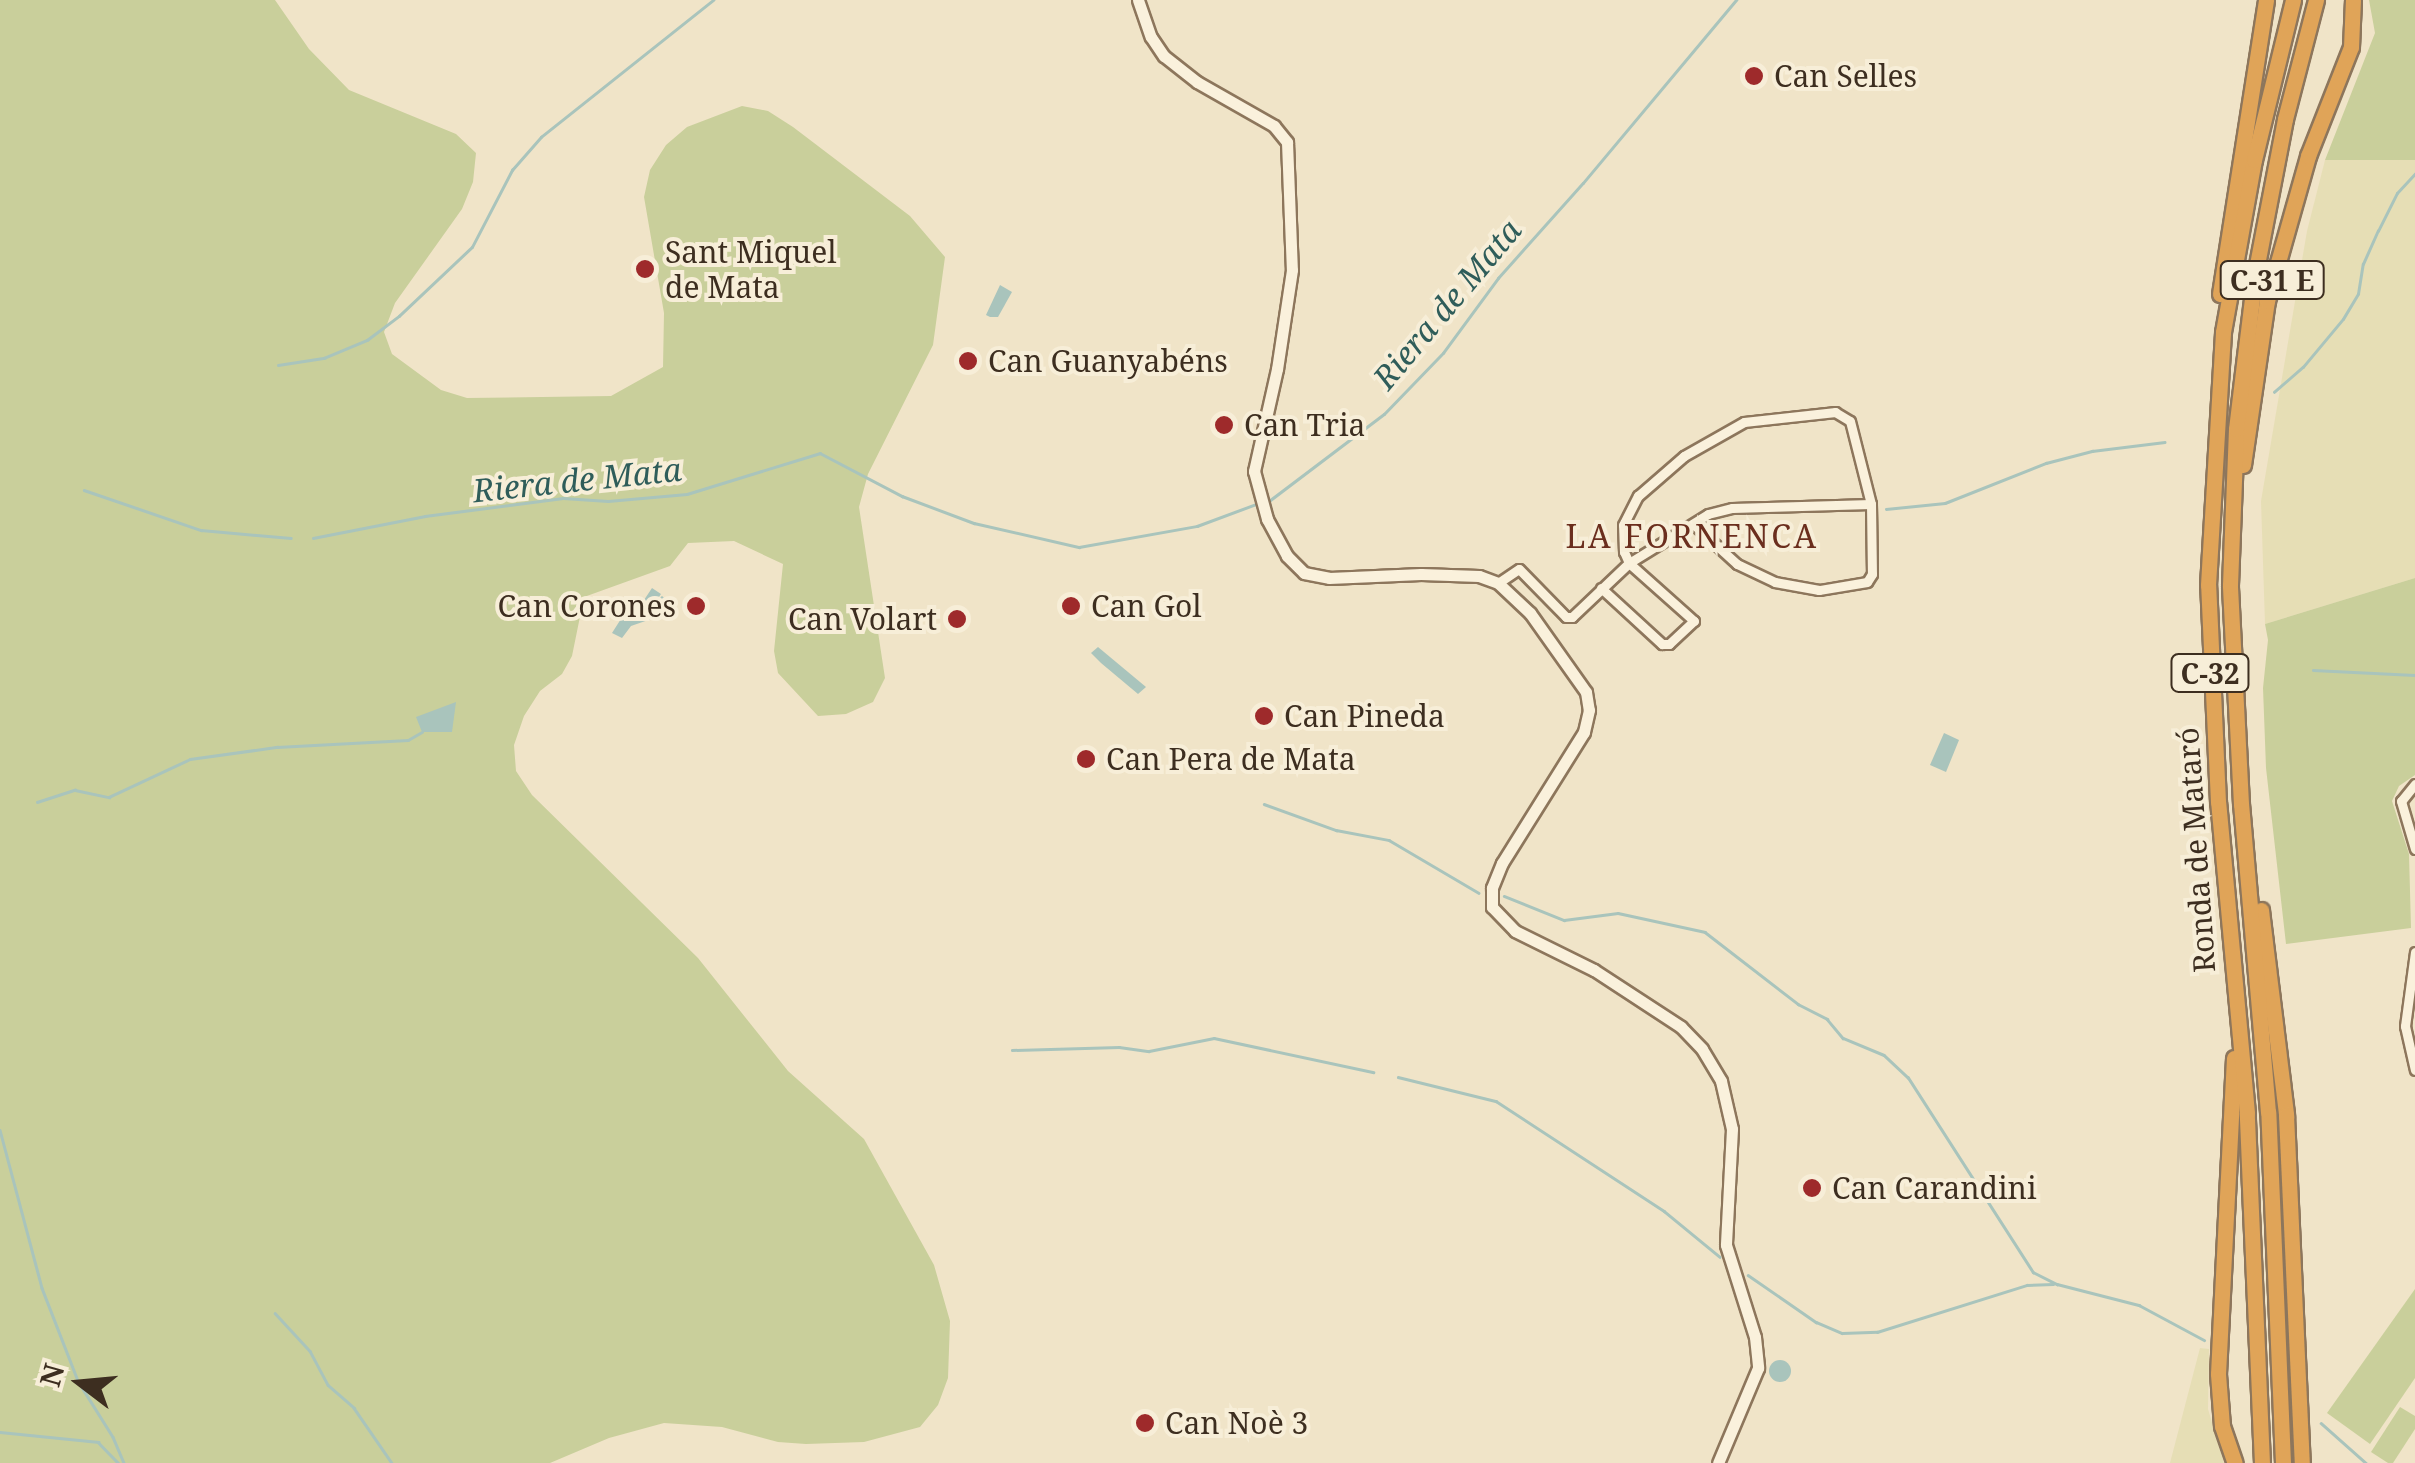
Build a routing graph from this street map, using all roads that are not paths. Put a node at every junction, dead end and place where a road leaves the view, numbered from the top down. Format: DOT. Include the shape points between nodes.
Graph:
graph roads {
  1 [pos="1138,0"];
  2 [pos="2266,0"];
  3 [pos="2293,0"];
  4 [pos="2316,0"];
  5 [pos="2352,0"];
  6 [pos="2223,332"];
  7 [pos="1871,504"];
  8 [pos="2232,505"];
  9 [pos="1693,524"];
  10 [pos="1629,562"];
  11 [pos="1498,583"];
  12 [pos="1601,588"];
  13 [pos="2415,784"];
  14 [pos="2242,804"];
  15 [pos="2415,850"];
  16 [pos="2415,952"];
  17 [pos="2412,974"];
  18 [pos="2236,1014"];
  19 [pos="2415,1070"];
  20 [pos="1718,1463"];
  21 [pos="2235,1463"];
  22 [pos="2262,1463"];
  23 [pos="2283,1463"];
  24 [pos="2302,1463"];
  1 -- 11 [label="street" via="1164,56 1274,126 1287,142 1292,270 1278,369 1255,457 1256,490 1286,556 1304,573 1329,578 1479,576"];
  2 -- 6 [label="highway, C-31 E" via="2217,313"];
  3 -- 6 [label="highway, Ronda de Mataró / C-32" via="2254,160"];
  4 -- 8 [label="highway, Ronda de Mataró / C-32" via="2258,256"];
  5 -- 8 [label="highway, C-31 E" via="2352,47 2294,200 2267,301"];
  6 -- 18 [label="highway, Ronda de Mataró / C-32" via="2209,650"];
  7 -- 9 [label="street" via="1719,510"];
  7 -- 9 [label="street" via="1872,574 1850,587 1819,590 1775,582 1737,564"];
  7 -- 10 [label="street" via="1845,415 1744,422 1684,456 1638,496 1624,525"];
  8 -- 14 [label="highway, Ronda de Mataró / C-32" via="2231,646"];
  9 -- 10 [label="street"];
  10 -- 12 [label="street"];
  10 -- 12 [label="street" via="1691,615 1692,626 1662,644"];
  11 -- 12 [label="street" via="1520,569 1566,617"];
  11 -- 20 [label="street" via="1573,668 1589,710 1577,745 1497,872 1492,907 1514,931 1594,970 1681,1027 1713,1065 1726,1098 1732,1145 1726,1245 1758,1368"];
  13 -- 15 [label="street" via="2401,801"];
  14 -- 23 [label="highway, Ronda de Mataró / C-32" via="2268,1112"];
  14 -- 24 [label="highway" via="2286,1115"];
  16 -- 17 [label="street"];
  17 -- 19 [label="street" via="2406,1026"];
  18 -- 21 [label="highway" via="2218,1374 2222,1426"];
  18 -- 22 [label="highway, Ronda de Mataró / C-32" via="2247,1113"];
}
